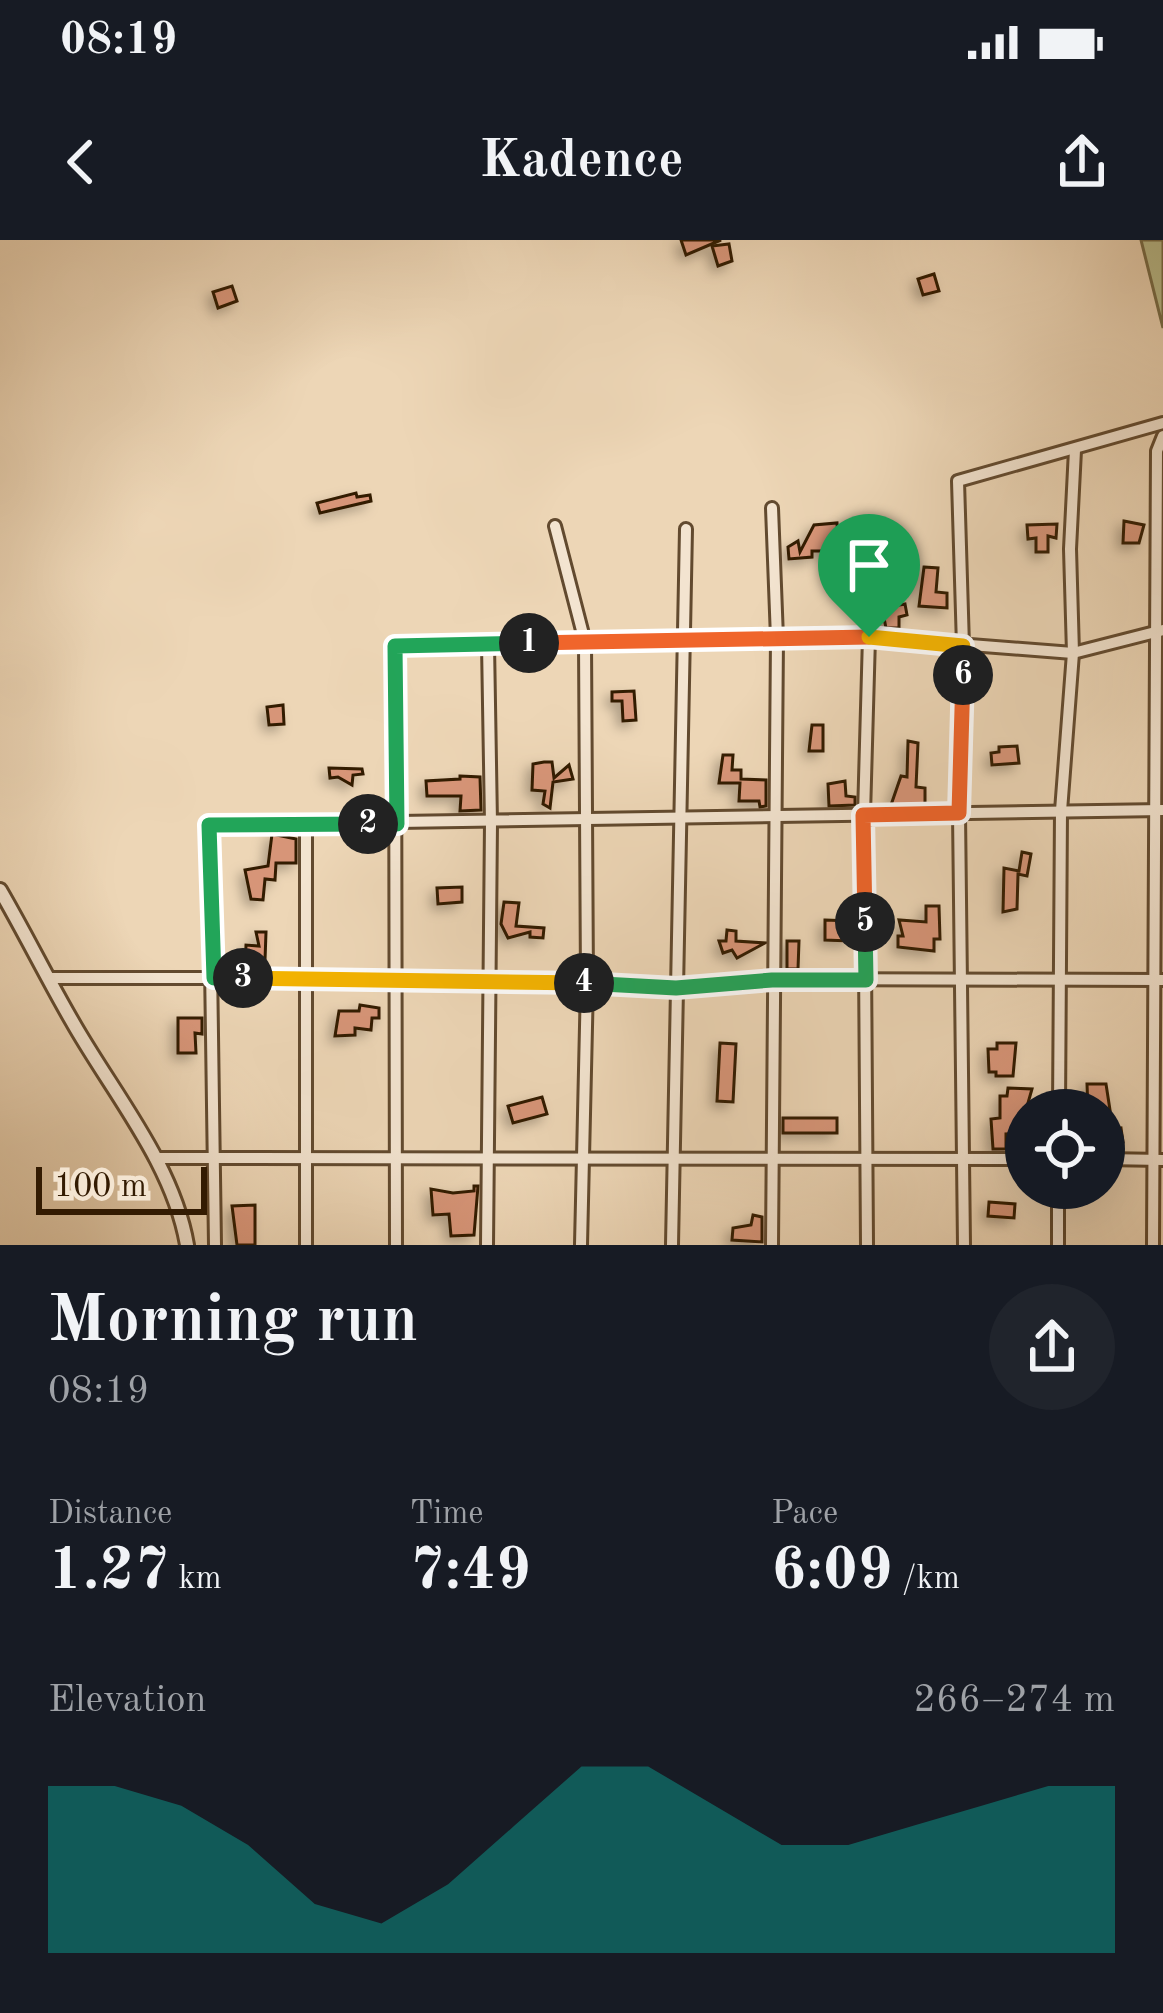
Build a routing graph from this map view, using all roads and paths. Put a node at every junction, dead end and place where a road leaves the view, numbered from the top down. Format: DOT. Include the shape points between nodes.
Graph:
graph roads {
  1 [pos="1163,423"];
  2 [pos="1163,436"];
  3 [pos="1075,450"];
  4 [pos="772,508"];
  5 [pos="555,526"];
  6 [pos="686,529"];
  7 [pos="866,549"];
  8 [pos="1159,630"];
  9 [pos="869,637"];
  10 [pos="777,638"];
  11 [pos="684,641"];
  12 [pos="585,642"];
  13 [pos="488,644"];
  14 [pos="963,646"];
  15 [pos="1073,653"];
  16 [pos="1159,810"];
  17 [pos="1061,811"];
  18 [pos="959,813"];
  19 [pos="863,815"];
  20 [pos="773,817"];
  21 [pos="678,819"];
  22 [pos="587,821"];
  23 [pos="491,823"];
  24 [pos="397,824"];
  25 [pos="306,825"];
  26 [pos="0,890"];
  27 [pos="398,977"];
  28 [pos="50,978"];
  29 [pos="214,978"];
  30 [pos="306,978"];
  31 [pos="490,979"];
  32 [pos="772,980"];
  33 [pos="866,980"];
  34 [pos="962,980"];
  35 [pos="1060,980"];
  36 [pos="1158,980"];
  37 [pos="587,983"];
  38 [pos="676,988"];
  39 [pos="1059,1089"];
  40 [pos="214,1158"];
  41 [pos="306,1158"];
  42 [pos="581,1158"];
  43 [pos="672,1158"];
  44 [pos="771,1158"];
  45 [pos="867,1158"];
  46 [pos="963,1158"];
  47 [pos="155,1159"];
  48 [pos="398,1159"];
  49 [pos="489,1159"];
  50 [pos="1005,1159"];
  51 [pos="1125,1160"];
  52 [pos="1157,1160"];
  53 [pos="1058,1209"];
  54 [pos="188,1245"];
  55 [pos="215,1245"];
  56 [pos="305,1245"];
  57 [pos="396,1245"];
  58 [pos="487,1245"];
  59 [pos="581,1245"];
  60 [pos="672,1245"];
  61 [pos="772,1245"];
  62 [pos="867,1245"];
  63 [pos="964,1245"];
  64 [pos="1058,1245"];
  65 [pos="1153,1245"];
  1 -- 3 [label="street"];
  2 -- 8 [label="street"];
  3 -- 14 [label="street" via="958,481"];
  3 -- 15 [label="street"];
  4 -- 10 [label="street"];
  5 -- 12 [label="street"];
  6 -- 11 [label="street"];
  7 -- 9 [label="street"];
  8 -- 15 [label="street"];
  8 -- 16 [label="street"];
  9 -- 10 [label="street"];
  9 -- 14 [label="street"];
  9 -- 19 [label="street"];
  10 -- 11 [label="street"];
  10 -- 20 [label="street"];
  11 -- 12 [label="street"];
  11 -- 21 [label="street"];
  12 -- 13 [label="street"];
  12 -- 22 [label="street"];
  13 -- 23 [label="street"];
  13 -- 24 [label="street" via="395,646"];
  14 -- 15 [label="street"];
  14 -- 18 [label="street"];
  15 -- 17 [label="street"];
  16 -- 17 [label="street"];
  16 -- 36 [label="street"];
  17 -- 18 [label="street"];
  17 -- 35 [label="street"];
  18 -- 19 [label="street"];
  18 -- 34 [label="street"];
  19 -- 20 [label="street"];
  19 -- 33 [label="street"];
  20 -- 21 [label="street"];
  20 -- 32 [label="street"];
  21 -- 22 [label="street"];
  21 -- 38 [label="street"];
  22 -- 23 [label="street"];
  22 -- 37 [label="street"];
  23 -- 24 [label="street"];
  23 -- 31 [label="street"];
  24 -- 25 [label="street"];
  24 -- 27 [label="street"];
  25 -- 29 [label="street" via="209,825"];
  25 -- 30 [label="street"];
  26 -- 28 [label="street"];
  27 -- 30 [label="street"];
  27 -- 31 [label="street"];
  27 -- 48 [label="street"];
  28 -- 29 [label="street"];
  28 -- 47 [label="street"];
  29 -- 30 [label="street"];
  29 -- 40 [label="street"];
  30 -- 41 [label="street"];
  31 -- 37 [label="street"];
  31 -- 49 [label="street"];
  32 -- 33 [label="street"];
  32 -- 38 [label="street"];
  32 -- 44 [label="street"];
  33 -- 34 [label="street"];
  33 -- 45 [label="street"];
  34 -- 35 [label="street"];
  34 -- 46 [label="street"];
  35 -- 36 [label="street"];
  35 -- 39 [label="street"];
  36 -- 52 [label="street"];
  37 -- 38 [label="street"];
  37 -- 42 [label="street"];
  38 -- 43 [label="street"];
  40 -- 41 [label="street"];
  40 -- 47 [label="street"];
  40 -- 55 [label="street"];
  41 -- 48 [label="street"];
  41 -- 56 [label="street"];
  42 -- 43 [label="street"];
  42 -- 49 [label="street"];
  42 -- 59 [label="street"];
  43 -- 44 [label="street"];
  43 -- 60 [label="street"];
  44 -- 45 [label="street"];
  44 -- 61 [label="street"];
  45 -- 46 [label="street"];
  45 -- 62 [label="street"];
  46 -- 50 [label="street"];
  46 -- 63 [label="street"];
  47 -- 54 [label="street"];
  48 -- 49 [label="street"];
  48 -- 57 [label="street"];
  49 -- 58 [label="street"];
  51 -- 52 [label="street"];
  52 -- 65 [label="street"];
  53 -- 64 [label="street"];
}
